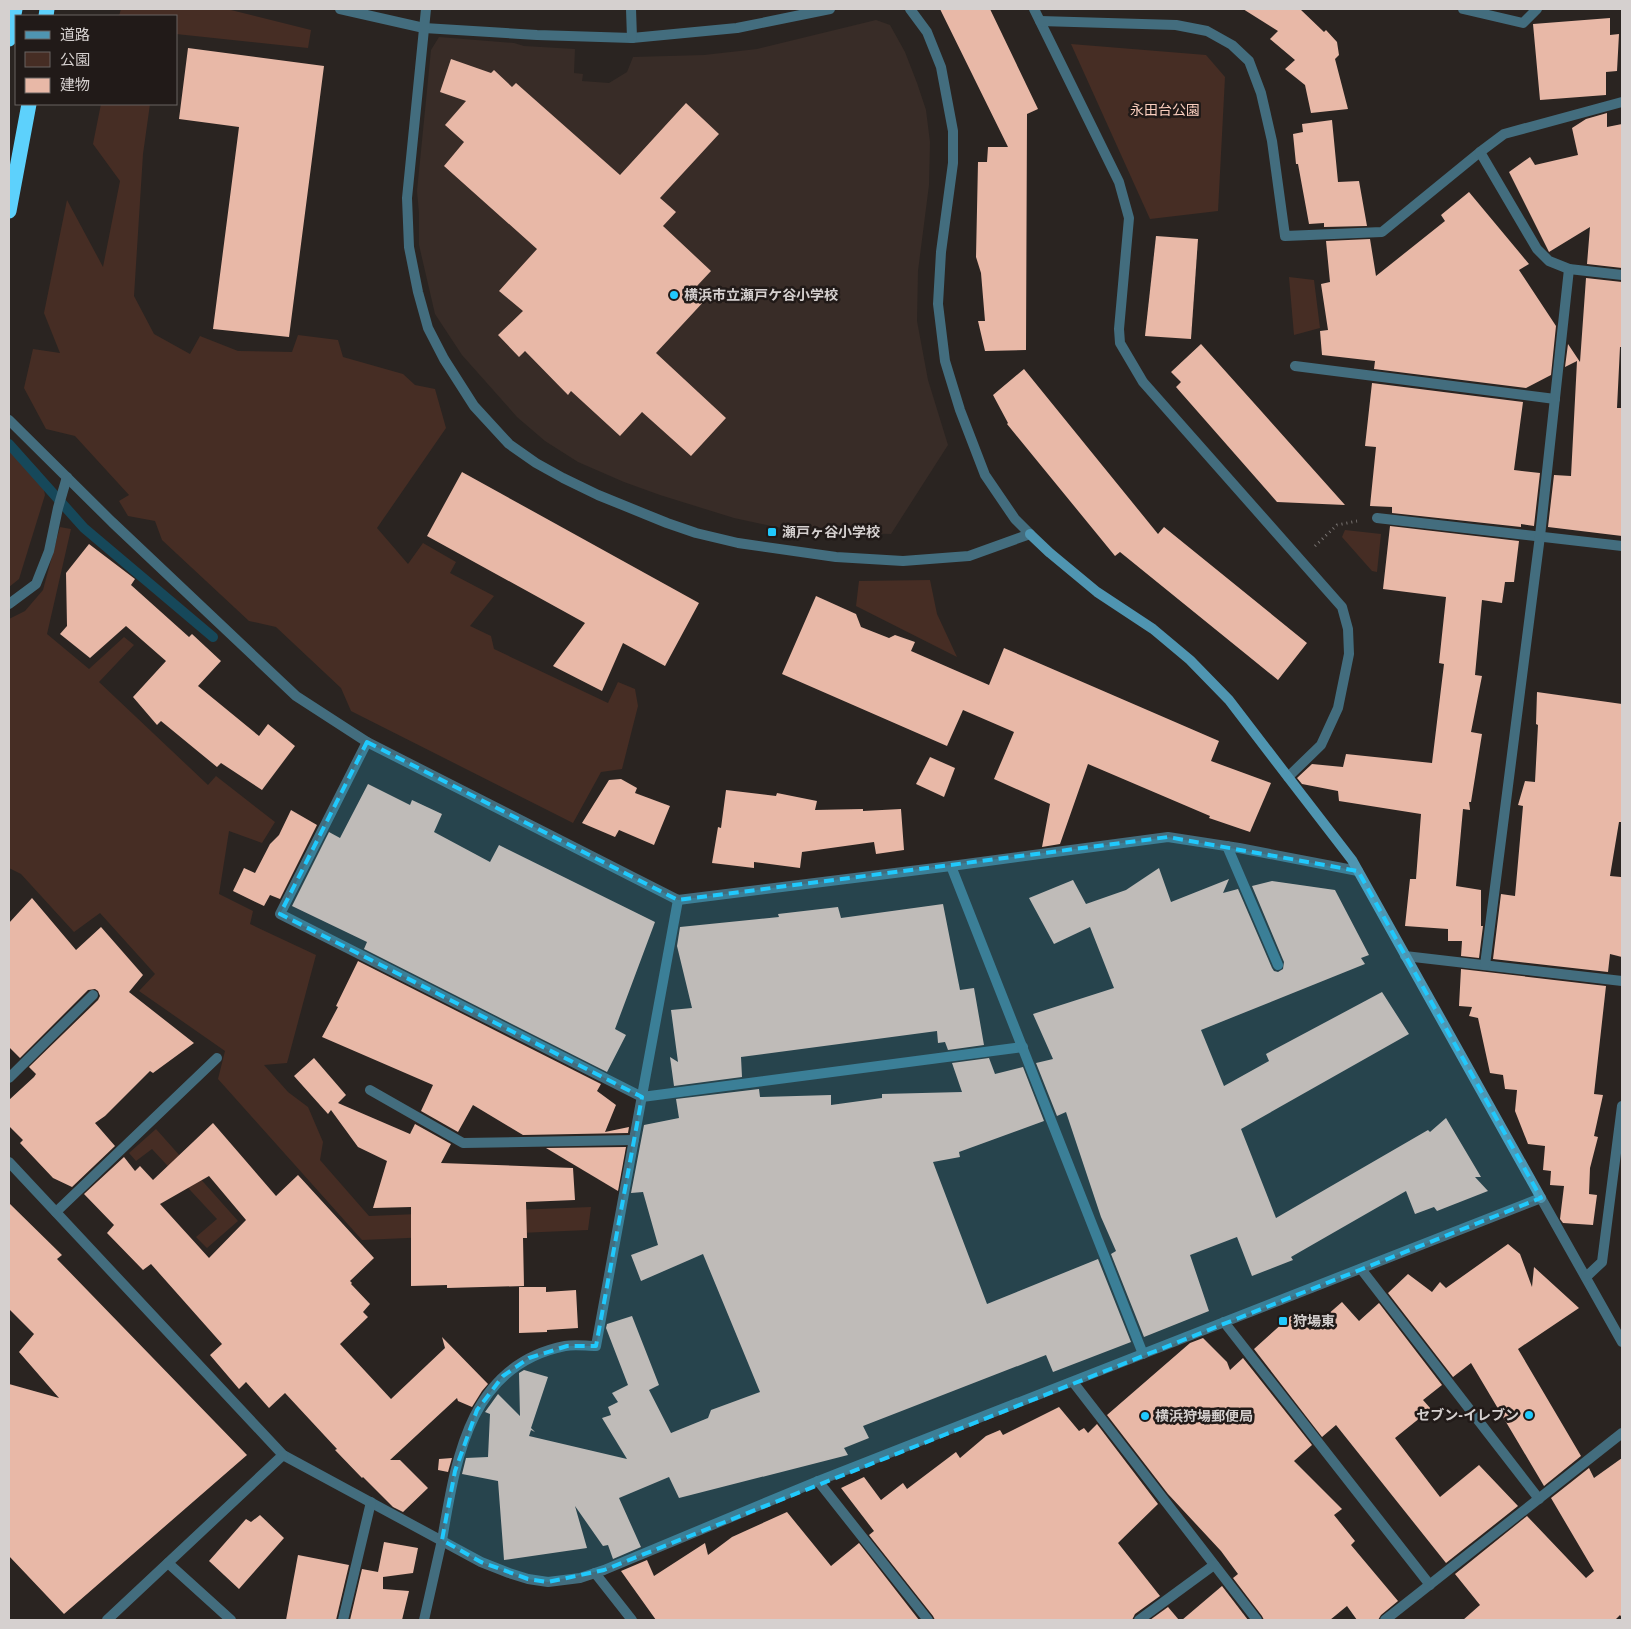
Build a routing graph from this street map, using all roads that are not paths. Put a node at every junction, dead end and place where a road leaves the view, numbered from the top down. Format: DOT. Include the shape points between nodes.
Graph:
graph roads {
  1 [pos="15,9"];
  2 [pos="340,9"];
  3 [pos="426,9"];
  4 [pos="632,9"];
  5 [pos="830,9"];
  6 [pos="910,9"];
  7 [pos="1034,9"];
  8 [pos="1464,9"];
  9 [pos="1537,9"];
  10 [pos="1040,21"];
  11 [pos="424,28"];
  12 [pos="632,38"];
  13 [pos="9,39"];
  14 [pos="1622,102"];
  15 [pos="29,105"];
  16 [pos="1480,152"];
  17 [pos="9,210"];
  18 [pos="1569,269"];
  19 [pos="1622,275"];
  20 [pos="1295,366"];
  21 [pos="1555,399"];
  22 [pos="9,420"];
  23 [pos="67,477"];
  24 [pos="1377,518"];
  25 [pos="1030,534"];
  26 [pos="1540,536"];
  27 [pos="1622,546"];
  28 [pos="9,604"];
  29 [pos="367,742"];
  30 [pos="1288,777"];
  31 [pos="1227,846"];
  32 [pos="951,866"];
  33 [pos="1358,872"];
  34 [pos="678,900"];
  35 [pos="1405,956"];
  36 [pos="1278,964"];
  37 [pos="1485,965"];
  38 [pos="1622,982"];
  39 [pos="93,995"];
  40 [pos="1023,1047"];
  41 [pos="217,1058"];
  42 [pos="9,1078"];
  43 [pos="370,1090"];
  44 [pos="642,1098"];
  45 [pos="1622,1106"];
  46 [pos="634,1140"];
  47 [pos="9,1162"];
  48 [pos="1541,1198"];
  49 [pos="56,1212"];
  50 [pos="1361,1269"];
  51 [pos="1586,1277"];
  52 [pos="1224,1322"];
  53 [pos="1622,1342"];
  54 [pos="1143,1354"];
  55 [pos="1073,1382"];
  56 [pos="1622,1433"];
  57 [pos="283,1455"];
  58 [pos="818,1481"];
  59 [pos="1539,1500"];
  60 [pos="371,1502"];
  61 [pos="442,1540"];
  62 [pos="168,1563"];
  63 [pos="1214,1565"];
  64 [pos="595,1573"];
  65 [pos="1430,1585"];
  66 [pos="106,1620"];
  67 [pos="231,1620"];
  68 [pos="343,1620"];
  69 [pos="424,1620"];
  70 [pos="632,1620"];
  71 [pos="928,1620"];
  72 [pos="1139,1620"];
  73 [pos="1257,1620"];
  74 [pos="1385,1620"];
  1 -- 13 [label="highway"];
  2 -- 11 [label="street"];
  3 -- 11 [label="street"];
  4 -- 12 [label="street"];
  5 -- 12 [label="street" via="737,28"];
  6 -- 25 [label="street" via="927,32 941,67 954,131 938,304 945,361 985,475 1015,519"];
  7 -- 10 [label="street"];
  8 -- 9 [label="street" via="1523,23"];
  10 -- 16 [label="street" via="1176,25 1207,31 1232,44 1249,62 1262,93 1286,236 1382,232"];
  10 -- 30 [label="street" via="1119,182 1129,218 1120,343 1143,382 1342,607 1348,629 1349,654 1338,708 1321,744"];
  11 -- 12 [label="street"];
  11 -- 25 [label="street" via="407,198 409,247 418,292 428,328 444,359 474,406 509,444 536,463 598,495 696,533 738,543 836,557 903,561 968,556"];
  14 -- 16 [label="street" via="1504,134"];
  15 -- 17 [label="highway"];
  16 -- 18 [label="street" via="1537,249 1549,261"];
  18 -- 19 [label="street"];
  18 -- 21 [label="street"];
  20 -- 21 [label="street"];
  21 -- 26 [label="street"];
  22 -- 23 [label="street"];
  23 -- 28 [label="street" via="49,551 36,584"];
  23 -- 29 [label="street" via="296,696"];
  24 -- 26 [label="street"];
  25 -- 30 [label="street" via="1097,592 1153,628 1190,660 1229,700"];
  26 -- 27 [label="street"];
  26 -- 37 [label="street"];
  29 -- 34 [label="street"];
  29 -- 44 [label="street" via="280,914"];
  30 -- 33 [label="street"];
  31 -- 32 [label="street" via="1168,837"];
  31 -- 33 [label="street"];
  31 -- 36 [label="street"];
  32 -- 34 [label="street"];
  32 -- 40 [label="street"];
  33 -- 35 [label="street"];
  34 -- 44 [label="street"];
  35 -- 37 [label="street"];
  35 -- 48 [label="street"];
  37 -- 38 [label="street"];
  39 -- 42 [label="street"];
  40 -- 44 [label="street"];
  40 -- 54 [label="street"];
  41 -- 49 [label="street"];
  43 -- 46 [label="street" via="463,1142"];
  44 -- 46 [label="street"];
  45 -- 51 [label="street" via="1602,1262"];
  46 -- 61 [label="street" via="596,1346 566,1346 529,1358 503,1376 476,1410 461,1446"];
  47 -- 49 [label="street"];
  48 -- 50 [label="street"];
  48 -- 51 [label="street"];
  49 -- 57 [label="street"];
  50 -- 52 [label="street"];
  50 -- 59 [label="street"];
  51 -- 53 [label="street"];
  52 -- 54 [label="street"];
  52 -- 65 [label="street"];
  54 -- 55 [label="street"];
  55 -- 58 [label="street"];
  55 -- 63 [label="street"];
  56 -- 59 [label="street"];
  57 -- 60 [label="street"];
  57 -- 62 [label="street"];
  58 -- 64 [label="street"];
  58 -- 71 [label="street"];
  59 -- 65 [label="street"];
  60 -- 61 [label="street"];
  60 -- 68 [label="street"];
  61 -- 64 [label="street" via="481,1562 528,1579 548,1582"];
  61 -- 69 [label="street"];
  62 -- 66 [label="street"];
  62 -- 67 [label="street"];
  63 -- 72 [label="street"];
  63 -- 73 [label="street"];
  64 -- 70 [label="street"];
  65 -- 74 [label="street"];
}
